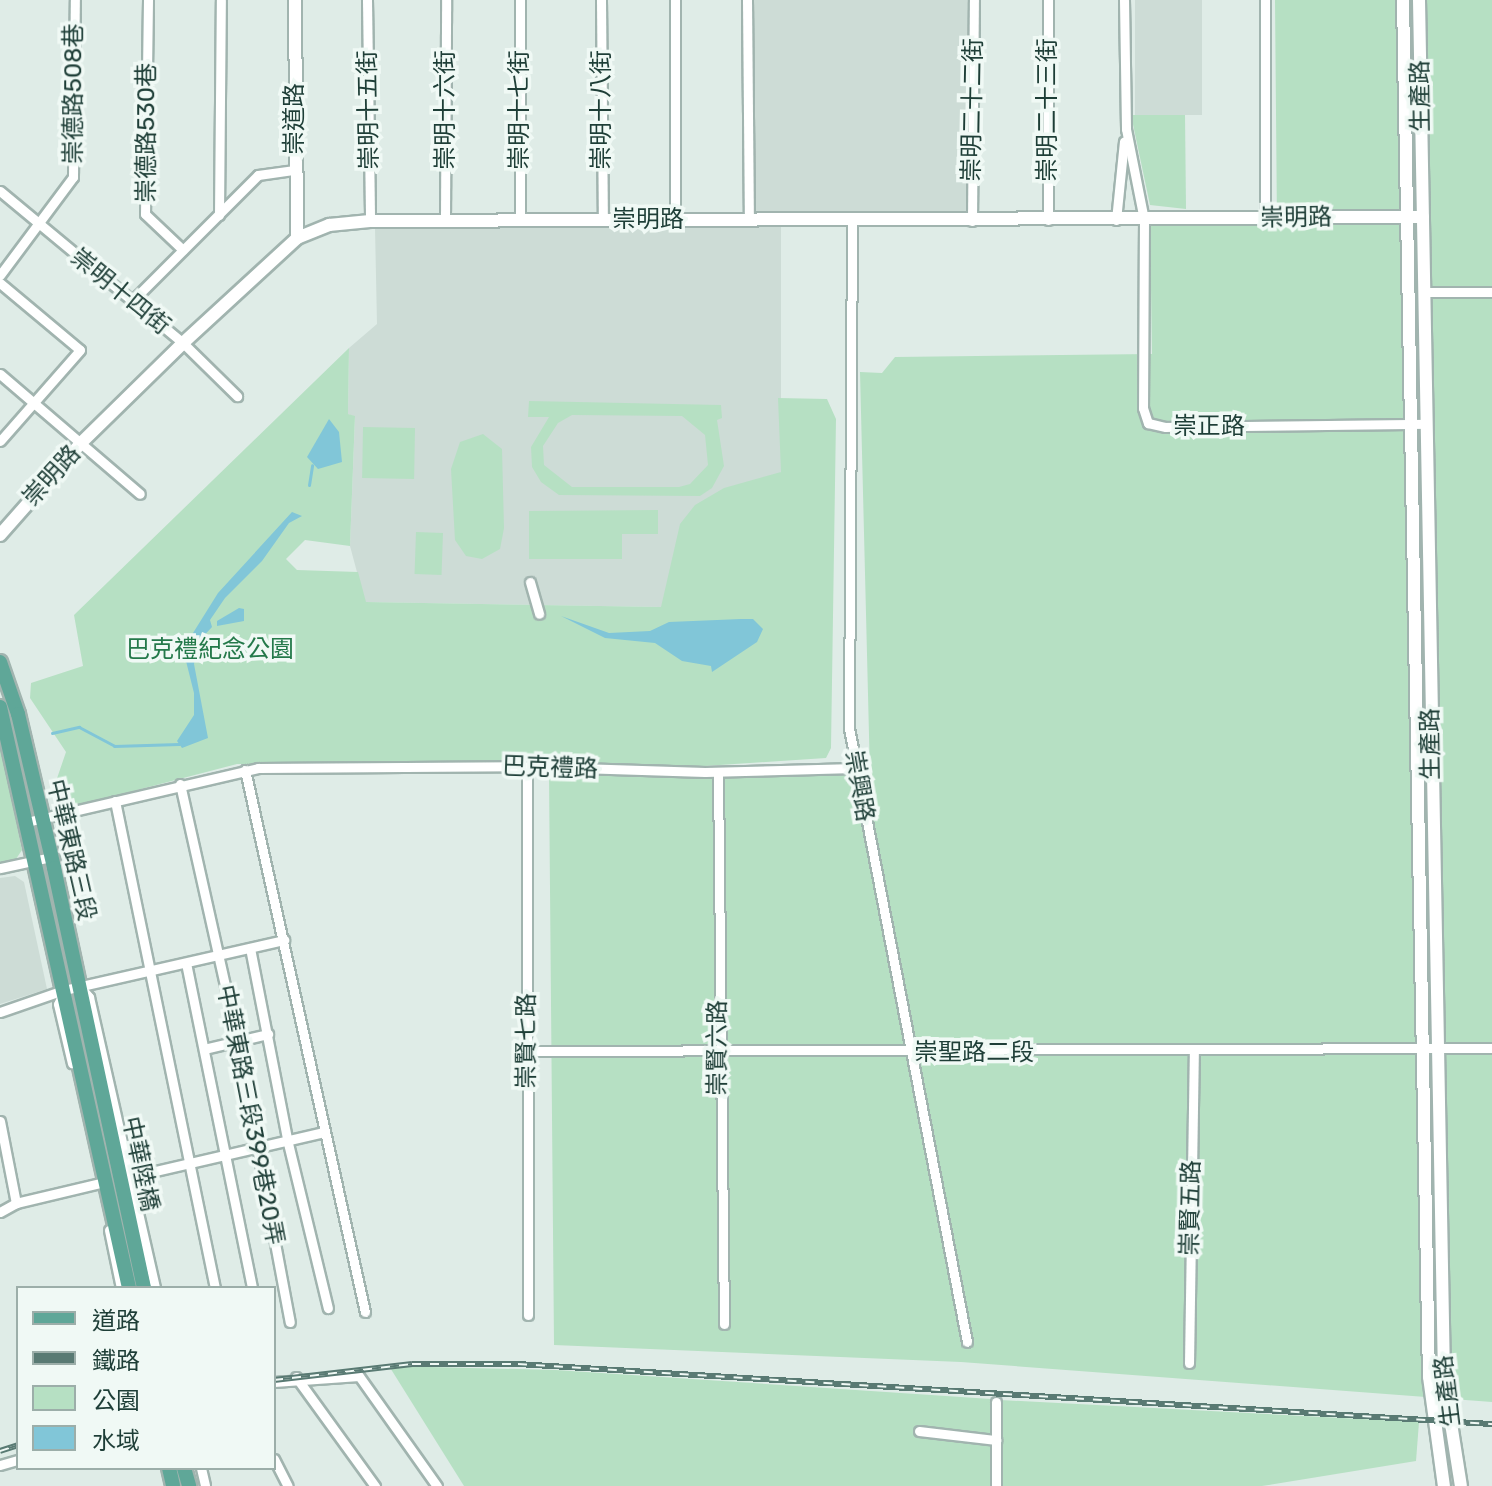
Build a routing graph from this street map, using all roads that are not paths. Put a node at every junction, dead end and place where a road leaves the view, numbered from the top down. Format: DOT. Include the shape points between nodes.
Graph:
graph roads {
  1 [pos="75,0"];
  2 [pos="148,0"];
  3 [pos="221,0"];
  4 [pos="295,0"];
  5 [pos="367,0"];
  6 [pos="446,0"];
  7 [pos="520,0"];
  8 [pos="601,0"];
  9 [pos="675,0"];
  10 [pos="747,0"];
  11 [pos="974,0"];
  12 [pos="1048,0"];
  13 [pos="1124,0"];
  14 [pos="1265,0"];
  15 [pos="1403,0"];
  16 [pos="1419,0"];
  17 [pos="1126,129"];
  18 [pos="295,170"];
  19 [pos="0,191"];
  20 [pos="219,215"];
  21 [pos="1405,217"];
  22 [pos="1423,217"];
  23 [pos="1265,218"];
  24 [pos="749,219"];
  25 [pos="445,220"];
  26 [pos="603,220"];
  27 [pos="675,220"];
  28 [pos="852,220"];
  29 [pos="1048,220"];
  30 [pos="1116,220"];
  31 [pos="1144,220"];
  32 [pos="370,221"];
  33 [pos="520,221"];
  34 [pos="972,221"];
  35 [pos="37,223"];
  36 [pos="297,238"];
  37 [pos="183,250"];
  38 [pos="0,275"];
  39 [pos="0,283"];
  40 [pos="1424,292"];
  41 [pos="1492,292"];
  42 [pos="130,303"];
  43 [pos="183,343"];
  44 [pos="0,374"];
  45 [pos="237,396"];
  46 [pos="34,403"];
  47 [pos="1426,424"];
  48 [pos="1409,425"];
  49 [pos="0,441"];
  50 [pos="82,442"];
  51 [pos="140,494"];
  52 [pos="0,535"];
  53 [pos="530,582"];
  54 [pos="539,614"];
  55 [pos="0,662"];
  56 [pos="0,707"];
  57 [pos="527,768"];
  58 [pos="855,768"];
  59 [pos="245,770"];
  60 [pos="718,772"];
  61 [pos="180,784"];
  62 [pos="115,801"];
  63 [pos="42,818"];
  64 [pos="26,822"];
  65 [pos="51,857"];
  66 [pos="35,860"];
  67 [pos="0,868"];
  68 [pos="284,940"];
  69 [pos="250,948"];
  70 [pos="219,955"];
  71 [pos="186,963"];
  72 [pos="152,970"];
  73 [pos="79,986"];
  74 [pos="64,990"];
  75 [pos="0,1012"];
  76 [pos="268,1034"];
  77 [pos="237,1040"];
  78 [pos="1492,1048"];
  79 [pos="204,1049"];
  80 [pos="1420,1049"];
  81 [pos="1436,1049"];
  82 [pos="527,1051"];
  83 [pos="86,1052"];
  84 [pos="1194,1053"];
  85 [pos="718,1054"];
  86 [pos="910,1054"];
  87 [pos="0,1121"];
  88 [pos="324,1132"];
  89 [pos="287,1139"];
  90 [pos="254,1148"];
  91 [pos="3,1153"];
  92 [pos="221,1156"];
  93 [pos="189,1163"];
  94 [pos="129,1177"];
  95 [pos="100,1183"];
  96 [pos="16,1203"];
  97 [pos="0,1212"];
  98 [pos="121,1286"];
  99 [pos="129,1286"];
  100 [pos="144,1286"];
  101 [pos="155,1286"];
  102 [pos="215,1286"];
  103 [pos="252,1286"];
  104 [pos="328,1308"];
  105 [pos="365,1312"];
  106 [pos="528,1315"];
  107 [pos="290,1322"];
  108 [pos="724,1324"];
  109 [pos="967,1342"];
  110 [pos="1189,1363"];
  111 [pos="296,1377"];
  112 [pos="276,1382"];
  113 [pos="996,1402"];
  114 [pos="919,1431"];
  115 [pos="996,1440"];
  116 [pos="276,1463"];
  117 [pos="288,1486"];
  118 [pos="375,1486"];
  119 [pos="437,1486"];
  120 [pos="996,1486"];
  121 [pos="1444,1486"];
  122 [pos="1461,1486"];
  1 -- 35 [label="street, 崇德路508巷" via="73,177"];
  2 -- 37 [label="street, 崇德路530巷" via="145,214"];
  3 -- 20 [label="street"];
  4 -- 18 [label="street, 崇道路"];
  5 -- 32 [label="street, 崇明十五街"];
  6 -- 25 [label="street, 崇明十六街"];
  7 -- 33 [label="street, 崇明十七街"];
  8 -- 26 [label="street, 崇明十八街"];
  9 -- 27 [label="street"];
  10 -- 24 [label="street"];
  11 -- 34 [label="street, 崇明二十二街"];
  12 -- 29 [label="street, 崇明二十三街"];
  13 -- 17 [label="street"];
  14 -- 23 [label="street"];
  15 -- 21 [label="street, 生產路"];
  16 -- 22 [label="street, 生產路"];
  17 -- 30 [label="street"];
  17 -- 31 [label="street"];
  18 -- 20 [label="street" via="262,173"];
  18 -- 36 [label="street, 崇道路"];
  19 -- 35 [label="street, 崇明十四街"];
  20 -- 37 [label="street"];
  21 -- 22 [label="street, 崇明路"];
  21 -- 23 [label="street, 崇明路"];
  21 -- 48 [label="street, 生產路"];
  22 -- 40 [label="street, 生產路"];
  23 -- 31 [label="street, 崇明路"];
  24 -- 27 [label="street, 崇明路"];
  24 -- 28 [label="street, 崇明路"];
  25 -- 32 [label="street, 崇明路"];
  25 -- 33 [label="street, 崇明路"];
  26 -- 27 [label="street, 崇明路"];
  26 -- 33 [label="street, 崇明路"];
  28 -- 34 [label="street, 崇明路"];
  28 -- 58 [label="street, 崇興路" via="847,636"];
  29 -- 30 [label="street, 崇明路"];
  29 -- 34 [label="street, 崇明路"];
  30 -- 31 [label="street, 崇明路"];
  31 -- 48 [label="street, 崇正路" via="1143,408 1148,423"];
  32 -- 36 [label="street, 崇明路" via="329,225"];
  35 -- 38 [label="street, 崇德路508巷"];
  35 -- 42 [label="street, 崇明十四街"];
  36 -- 43 [label="street, 崇明路"];
  37 -- 42 [label="street"];
  39 -- 46 [label="street" via="80,350"];
  40 -- 41 [label="street"];
  40 -- 47 [label="street, 生產路"];
  42 -- 43 [label="street, 崇明十四街"];
  43 -- 45 [label="street, 崇明十四街"];
  43 -- 50 [label="street, 崇明路"];
  44 -- 46 [label="street"];
  46 -- 49 [label="street"];
  46 -- 50 [label="street"];
  47 -- 48 [label="street, 崇正路"];
  47 -- 81 [label="street, 生產路"];
  48 -- 80 [label="street, 生產路"];
  50 -- 51 [label="street"];
  50 -- 52 [label="street, 崇明路"];
  53 -- 54 [label="street"];
  55 -- 63 [label="main road, 中華東路三段"];
  56 -- 64 [label="main road, 中華東路三段"];
  57 -- 59 [label="street, 巴克禮路"];
  57 -- 60 [label="street, 巴克禮路"];
  57 -- 82 [label="street, 崇賢七路"];
  58 -- 60 [label="street, 巴克禮路"];
  58 -- 86 [label="street, 崇興路"];
  59 -- 61 [label="street, 巴克禮路"];
  59 -- 68 [label="street"];
  60 -- 85 [label="street, 崇賢六路"];
  61 -- 62 [label="street, 巴克禮路"];
  61 -- 70 [label="street, 中華東路三段399巷20弄"];
  62 -- 63 [label="street, 巴克禮路"];
  62 -- 72 [label="street"];
  63 -- 64 [label="street, 巴克禮路"];
  63 -- 65 [label="main road, 中華東路三段"];
  64 -- 66 [label="main road, 中華東路三段"];
  65 -- 66 [label="street"];
  65 -- 73 [label="main road, 中華東路三段"];
  66 -- 67 [label="street"];
  66 -- 74 [label="main road, 中華東路三段"];
  68 -- 69 [label="street"];
  68 -- 88 [label="street"];
  69 -- 70 [label="street"];
  69 -- 76 [label="street"];
  70 -- 71 [label="street"];
  70 -- 77 [label="street, 中華東路三段399巷20弄"];
  71 -- 72 [label="street"];
  71 -- 79 [label="street"];
  72 -- 73 [label="street"];
  72 -- 93 [label="street"];
  73 -- 74 [label="street"];
  73 -- 83 [label="main road, 中華東路三段"];
  73 -- 94 [label="street" via="89,997"];
  74 -- 75 [label="street"];
  74 -- 83 [label="main road, 中華東路三段"];
  74 -- 95 [label="street" via="58,1004"];
  76 -- 77 [label="street"];
  76 -- 89 [label="street"];
  77 -- 79 [label="street"];
  77 -- 90 [label="street, 中華東路三段399巷20弄"];
  78 -- 81 [label="street, 崇聖路二段"];
  79 -- 92 [label="street"];
  80 -- 81 [label="street, 崇聖路二段"];
  80 -- 84 [label="street, 崇聖路二段"];
  80 -- 121 [label="street, 生產路" via="1429,1377"];
  81 -- 122 [label="street, 生產路" via="1444,1379"];
  82 -- 85 [label="street, 崇聖路二段"];
  82 -- 106 [label="street, 崇賢七路"];
  83 -- 99 [label="main road, 中華陸橋"];
  83 -- 100 [label="main road, 中華陸橋"];
  84 -- 86 [label="street, 崇聖路二段"];
  84 -- 110 [label="street, 崇賢五路"];
  85 -- 86 [label="street, 崇聖路二段"];
  85 -- 108 [label="street, 崇賢六路"];
  86 -- 109 [label="street, 崇興路"];
  87 -- 91 [label="street"];
  88 -- 89 [label="street"];
  88 -- 105 [label="street"];
  89 -- 90 [label="street"];
  89 -- 104 [label="street"];
  90 -- 92 [label="street"];
  90 -- 107 [label="street, 中華東路三段399巷20弄"];
  91 -- 96 [label="street"];
  92 -- 93 [label="street"];
  92 -- 103 [label="street"];
  93 -- 94 [label="street"];
  93 -- 102 [label="street"];
  94 -- 101 [label="street"];
  95 -- 96 [label="street"];
  95 -- 98 [label="street"];
  96 -- 97 [label="street"];
  111 -- 112 [label="street"];
  111 -- 118 [label="street"];
  111 -- 119 [label="street" via="359,1376"];
  113 -- 115 [label="street"];
  114 -- 115 [label="street"];
  115 -- 120 [label="street"];
  116 -- 117 [label="street"];
}
